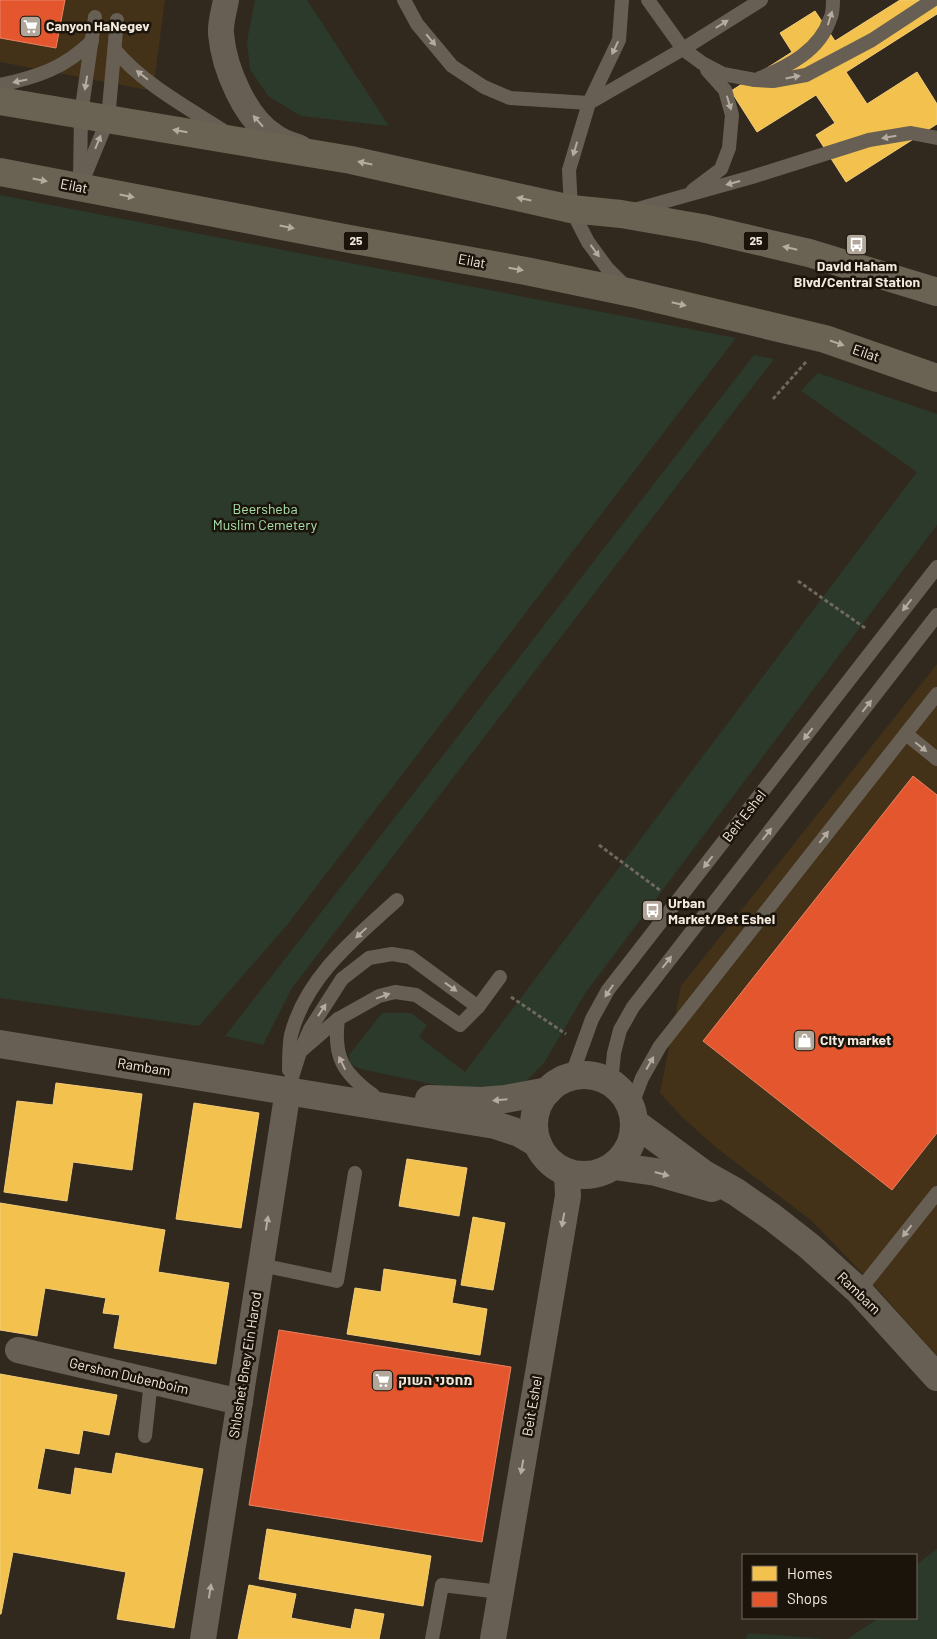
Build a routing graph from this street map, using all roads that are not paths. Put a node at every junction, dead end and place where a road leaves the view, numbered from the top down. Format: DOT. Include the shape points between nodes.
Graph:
graph roads {
  1 [pos="226,0"];
  2 [pos="404,0"];
  3 [pos="622,0"];
  4 [pos="648,0"];
  5 [pos="762,0"];
  6 [pos="833,0"];
  7 [pos="933,0"];
  8 [pos="96,18"];
  9 [pos="117,20"];
  10 [pos="92,41"];
  11 [pos="683,48"];
  12 [pos="115,50"];
  13 [pos="702,63"];
  14 [pos="755,80"];
  15 [pos="0,85"];
  16 [pos="0,101"];
  17 [pos="589,102"];
  18 [pos="81,114"];
  19 [pos="108,119"];
  20 [pos="937,138"];
  21 [pos="241,141"];
  22 [pos="314,154"];
  23 [pos="0,172"];
  24 [pos="80,187"];
  25 [pos="678,198"];
  26 [pos="572,209"];
  27 [pos="621,214"];
  28 [pos="937,292"];
  29 [pos="632,293"];
  30 [pos="937,378"];
  31 [pos="937,567"];
  32 [pos="937,615"];
  33 [pos="937,694"];
  34 [pos="906,734"];
  35 [pos="937,759"];
  36 [pos="396,900"];
  37 [pos="497,981"];
  38 [pos="478,1008"];
  39 [pos="338,1019"];
  40 [pos="1,1048"];
  41 [pos="300,1052"];
  42 [pos="571,1077"];
  43 [pos="611,1083"];
  44 [pos="288,1090"];
  45 [pos="548,1091"];
  46 [pos="372,1095"];
  47 [pos="633,1115"];
  48 [pos="538,1144"];
  49 [pos="614,1166"];
  50 [pos="567,1172"];
  51 [pos="355,1173"];
  52 [pos="937,1193"];
  53 [pos="772,1217"];
  54 [pos="261,1265"];
  55 [pos="859,1291"];
  56 [pos="18,1350"];
  57 [pos="937,1377"];
  58 [pos="151,1381"];
  59 [pos="240,1402"];
  60 [pos="146,1436"];
  61 [pos="500,1592"];
  62 [pos="203,1639"];
  63 [pos="432,1639"];
  64 [pos="493,1639"];
  22 -- 1 [label="street, one-way" via="274,137 255,119 239,94 226,62 221,33"];
  2 -- 17 [label="lane, one-way" via="417,24 452,66 484,87 510,98"];
  3 -- 17 [label="lane, one-way" via="619,40"];
  4 -- 11 [label="lane"];
  11 -- 5 [label="lane, one-way"];
  14 -- 6 [label="lane, one-way" via="797,60 821,39 831,18"];
  14 -- 7 [label="lane, one-way" via="773,81 806,74 872,40"];
  8 -- 10 [label="lane"];
  9 -- 12 [label="lane"];
  10 -- 15 [label="lane, one-way" via="65,64 33,78"];
  10 -- 18 [label="lane, one-way"];
  11 -- 13 [label="lane"];
  11 -- 17 [label="lane"];
  12 -- 19 [label="lane"];
  21 -- 12 [label="lane, one-way" via="150,81"];
  13 -- 14 [label="lane" via="723,74"];
  13 -- 25 [label="lane, one-way" via="725,90 732,115 729,148 721,169 699,188"];
  16 -- 18 [label="highway, 25"];
  17 -- 26 [label="lane, one-way" via="569,170"];
  18 -- 19 [label="highway, 25"];
  18 -- 24 [label="lane"];
  21 -- 19 [label="highway, 25, one-way"];
  24 -- 19 [label="lane, one-way"];
  20 -- 25 [label="lane, one-way" via="911,133 869,140"];
  21 -- 22 [label="highway, 25"];
  26 -- 22 [label="highway, 25, one-way"];
  23 -- 24 [label="highway, Eilat / 25, one-way"];
  24 -- 29 [label="highway, Eilat / 25, one-way"];
  25 -- 27 [label="lane"];
  26 -- 27 [label="highway, 25"];
  26 -- 29 [label="lane, one-way" via="588,242 607,268"];
  28 -- 27 [label="highway, 25, one-way" via="809,253 702,228"];
  29 -- 30 [label="highway, Eilat / 25, one-way" via="825,339"];
  31 -- 42 [label="lane, Beit Eshel, one-way" via="608,990 592,1019"];
  43 -- 32 [label="lane, one-way" via="620,1030 633,1007"];
  33 -- 34 [label="lane"];
  34 -- 35 [label="lane, one-way"];
  47 -- 34 [label="lane, one-way" via="642,1078 660,1046"];
  36 -- 44 [label="lane, one-way" via="322,973 303,1004 291,1036"];
  37 -- 38 [label="lane"];
  39 -- 38 [label="lane, one-way" via="379,996 395,992 416,996 460,1025"];
  41 -- 38 [label="lane, one-way" via="310,1029 342,979 369,958 392,954 410,957"];
  39 -- 41 [label="lane"];
  46 -- 39 [label="lane, one-way" via="347,1073 339,1059 336,1047"];
  40 -- 44 [label="street, Rambam"];
  41 -- 44 [label="lane"];
  42 -- 43 [label="street" via="585,1075"];
  42 -- 45 [label="street"];
  43 -- 47 [label="street" via="623,1093"];
  44 -- 46 [label="street, Rambam"];
  44 -- 48 [label="street, Rambam" via="494,1125 519,1133"];
  54 -- 44 [label="street, Shloshet Bney Ein Harod, one-way"];
  45 -- 46 [label="street, Rambam, one-way" via="482,1101"];
  45 -- 48 [label="street" via="535,1116"];
  47 -- 49 [label="street" via="633,1140"];
  47 -- 53 [label="street, Rambam" via="704,1174"];
  48 -- 50 [label="street" via="554,1166"];
  49 -- 50 [label="street" via="599,1173"];
  49 -- 53 [label="street, Rambam, one-way" via="656,1172 716,1190"];
  50 -- 61 [label="street, Beit Eshel, one-way" via="568,1196"];
  51 -- 54 [label="lane" via="337,1281"];
  52 -- 55 [label="lane, one-way"];
  53 -- 55 [label="street, Rambam"];
  54 -- 59 [label="street, Shloshet Bney Ein Harod"];
  55 -- 57 [label="street, Rambam"];
  56 -- 58 [label="street, Gershon Dubenboim"];
  58 -- 59 [label="street, Gershon Dubenboim"];
  58 -- 60 [label="lane"];
  62 -- 59 [label="street, Shloshet Bney Ein Harod, one-way"];
  61 -- 63 [label="lane" via="442,1585"];
  61 -- 64 [label="street, Beit Eshel"];
}
